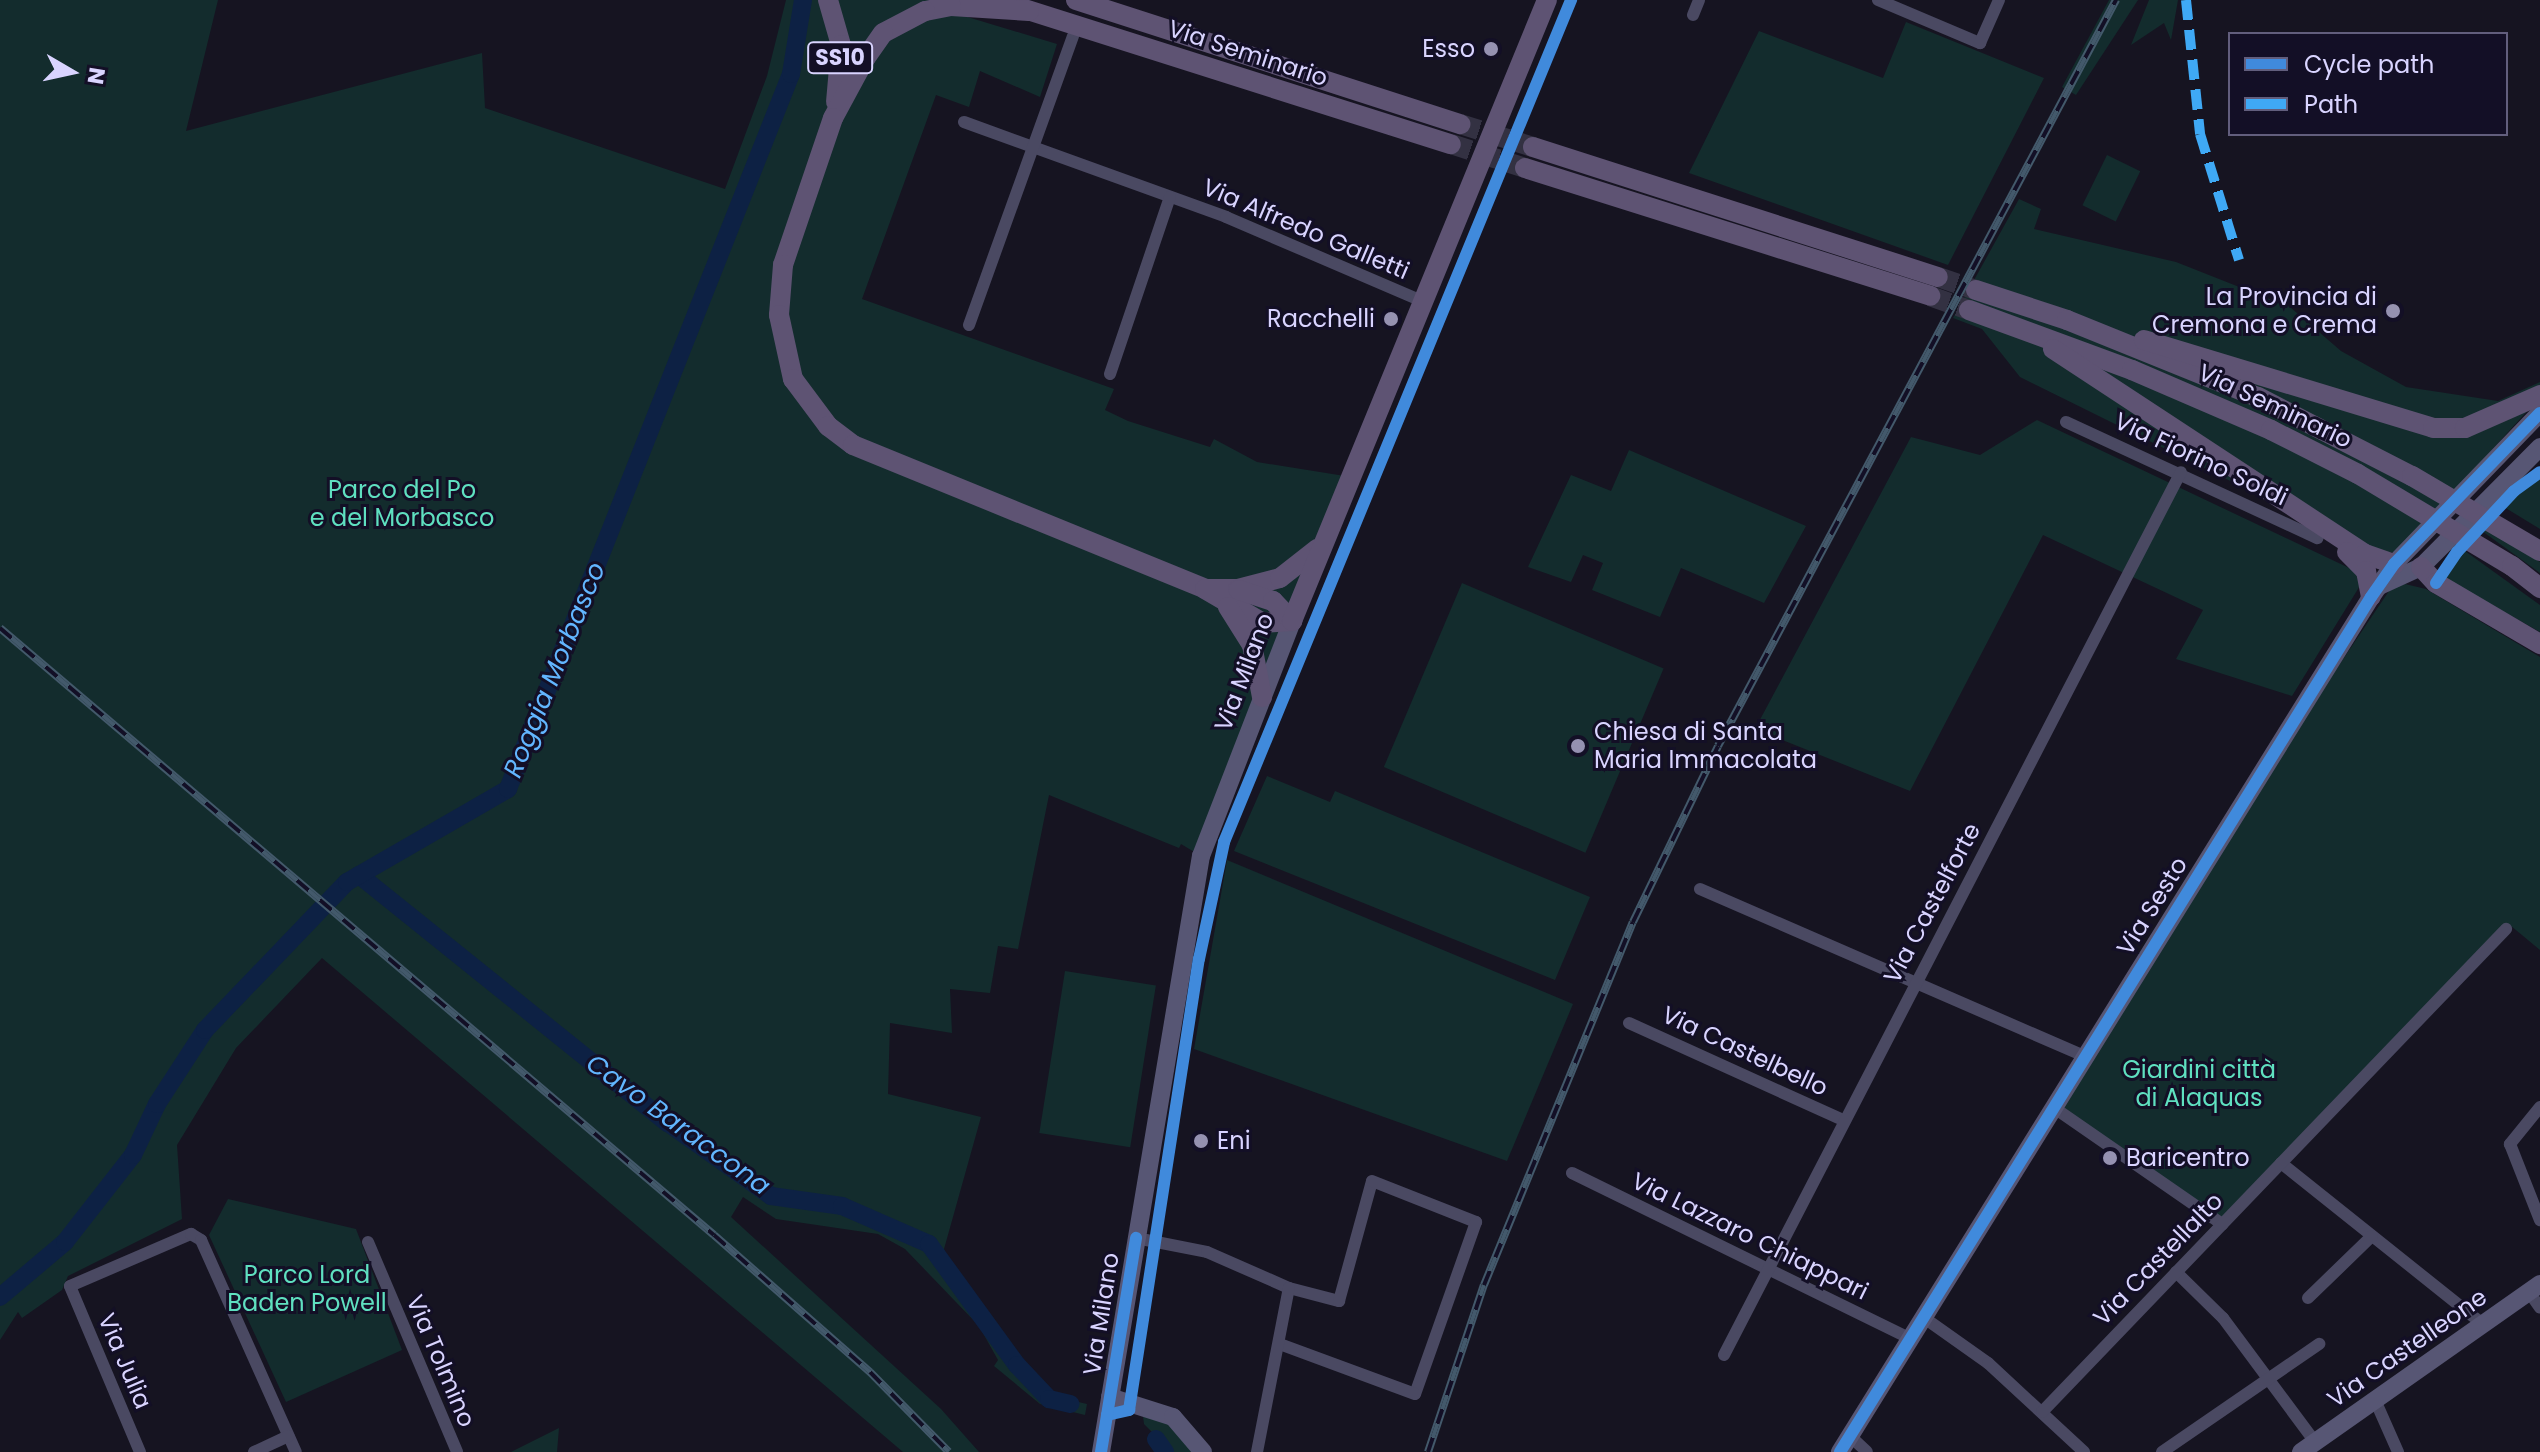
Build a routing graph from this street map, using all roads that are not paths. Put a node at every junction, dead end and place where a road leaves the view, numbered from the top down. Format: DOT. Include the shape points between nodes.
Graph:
graph roads {
  1 [pos="828,0"];
  2 [pos="995,0"];
  3 [pos="1076,0"];
  4 [pos="1547,0"];
  5 [pos="1699,0"];
  6 [pos="1878,0"];
  7 [pos="1999,0"];
  8 [pos="1029,11"];
  9 [pos="1693,15"];
  10 [pos="1073,36"];
  11 [pos="833,118"];
  12 [pos="964,122"];
  13 [pos="1460,124"];
  14 [pos="1451,144"];
  15 [pos="1533,147"];
  16 [pos="1036,148"];
  17 [pos="1525,168"];
  18 [pos="1170,197"];
  19 [pos="1976,290"];
  20 [pos="1424,302"];
  21 [pos="1969,310"];
  22 [pos="2067,320"];
  23 [pos="969,325"];
  24 [pos="2023,329"];
  25 [pos="1110,374"];
  26 [pos="2540,395"];
  27 [pos="2540,413"];
  28 [pos="2066,422"];
  29 [pos="2540,447"];
  30 [pos="2181,472"];
  31 [pos="2315,528"];
  32 [pos="2428,530"];
  33 [pos="1326,540"];
  34 [pos="2540,551"];
  35 [pos="2394,564"];
  36 [pos="2421,567"];
  37 [pos="2540,588"];
  38 [pos="2374,592"];
  39 [pos="1233,598"];
  40 [pos="1292,621"];
  41 [pos="2540,644"];
  42 [pos="1262,697"];
  43 [pos="1700,889"];
  44 [pos="2506,929"];
  45 [pos="1916,982"];
  46 [pos="1629,1023"];
  47 [pos="2084,1056"];
  48 [pos="2053,1107"];
  49 [pos="2540,1107"];
  50 [pos="1843,1120"];
  51 [pos="2281,1163"];
  52 [pos="1572,1173"];
  53 [pos="2540,1220"];
  54 [pos="2222,1224"];
  55 [pos="2372,1236"];
  56 [pos="1136,1238"];
  57 [pos="368,1242"];
  58 [pos="1768,1268"];
  59 [pos="2176,1272"];
  60 [pos="1289,1288"];
  61 [pos="2534,1288"];
  62 [pos="2308,1298"];
  63 [pos="2540,1308"];
  64 [pos="1923,1317"];
  65 [pos="2483,1324"];
  66 [pos="1909,1338"];
  67 [pos="1280,1344"];
  68 [pos="2319,1344"];
  69 [pos="1724,1355"];
  70 [pos="2268,1379"];
  71 [pos="1110,1397"];
  72 [pos="2375,1400"];
  73 [pos="2042,1412"];
  74 [pos="289,1436"];
  75 [pos="1845,1444"];
  76 [pos="2308,1447"];
  77 [pos="140,1452"];
  78 [pos="254,1452"];
  79 [pos="296,1452"];
  80 [pos="457,1452"];
  81 [pos="1101,1452"];
  82 [pos="1203,1452"];
  83 [pos="1257,1452"];
  84 [pos="1867,1452"];
  85 [pos="2084,1452"];
  86 [pos="2162,1452"];
  87 [pos="2398,1452"];
  1 -- 11 [label="main road, SS10" via="841,45"];
  2 -- 8 [label="main road"];
  3 -- 13 [label="main road, Via Seminario"];
  4 -- 20 [label="main road, Via Milano"];
  5 -- 9 [label="street"];
  6 -- 7 [label="street" via="1980,43"];
  8 -- 11 [label="main road" via="951,6 905,18 883,33"];
  8 -- 14 [label="main road, Via Seminario"];
  10 -- 16 [label="street"];
  11 -- 39 [label="main road" via="782,278 779,315 785,355 808,402 853,445"];
  12 -- 16 [label="street, Via Alfredo Galletti"];
  15 -- 17 [label="main road" via="1934,286"];
  16 -- 18 [label="street, Via Alfredo Galletti"];
  16 -- 23 [label="street"];
  18 -- 20 [label="street, Via Alfredo Galletti"];
  18 -- 25 [label="street, Via Alfredo Galletti"];
  19 -- 22 [label="main road, Via Seminario"];
  20 -- 33 [label="main road, Via Milano"];
  21 -- 24 [label="main road, Via Seminario"];
  22 -- 26 [label="main road" via="2433,428 2465,428"];
  22 -- 34 [label="main road, Via Seminario" via="2258,397 2412,476"];
  24 -- 31 [label="main road"];
  24 -- 37 [label="main road, Via Seminario" via="2132,370 2314,451 2512,566"];
  27 -- 32 [label="street, Via Sesto"];
  28 -- 30 [label="street, Via Fiorino Soldi"];
  29 -- 36 [label="street"];
  30 -- 31 [label="street, Via Fiorino Soldi"];
  30 -- 45 [label="street, Via Castelforte"];
  31 -- 35 [label="main road"];
  31 -- 38 [label="main road" via="2360,561"];
  32 -- 35 [label="street, Via Sesto"];
  32 -- 36 [label="street" via="2417,560"];
  33 -- 39 [label="main road" via="1280,578"];
  33 -- 40 [label="main road, Via Milano"];
  35 -- 36 [label="street"];
  35 -- 38 [label="street, Via Sesto"];
  36 -- 38 [label="street"];
  36 -- 41 [label="main road" via="2436,583"];
  38 -- 47 [label="street, Via Sesto"];
  39 -- 40 [label="main road" via="1263,623"];
  39 -- 42 [label="main road" via="1252,645"];
  40 -- 42 [label="street, Via Milano"];
  42 -- 56 [label="street, Via Milano" via="1201,856"];
  43 -- 45 [label="street"];
  44 -- 51 [label="street, Via Castellalto"];
  45 -- 47 [label="street"];
  45 -- 50 [label="street, Via Castelforte"];
  46 -- 50 [label="street, Via Castelbello"];
  47 -- 48 [label="street, Via Sesto"];
  48 -- 54 [label="street"];
  48 -- 64 [label="street, Via Sesto"];
  49 -- 53 [label="street" via="2510,1144"];
  50 -- 58 [label="street, Via Castelforte"];
  51 -- 54 [label="street, Via Castellalto"];
  51 -- 55 [label="street"];
  52 -- 58 [label="street, Via Lazzaro Chiappari"];
  54 -- 59 [label="street, Via Castellalto"];
  55 -- 62 [label="street"];
  55 -- 65 [label="street"];
  56 -- 60 [label="street" via="1207,1252"];
  56 -- 71 [label="street, Via Milano"];
  57 -- 80 [label="street, Via Tolmino"];
  58 -- 66 [label="street, Via Lazzaro Chiappari"];
  58 -- 69 [label="street, Via Castelforte"];
  59 -- 70 [label="street" via="2223,1318"];
  59 -- 73 [label="street, Via Castellalto"];
  60 -- 67 [label="street"];
  60 -- 67 [label="street" via="1339,1301 1372,1181 1476,1222 1415,1394"];
  61 -- 63 [label="street"];
  61 -- 65 [label="street, Via Castelleone"];
  64 -- 66 [label="street, Via Sesto"];
  64 -- 73 [label="street" via="1988,1363"];
  65 -- 72 [label="street, Via Castelleone"];
  66 -- 75 [label="street, Via Sesto"];
  67 -- 83 [label="street"];
  68 -- 70 [label="street"];
  70 -- 76 [label="street"];
  70 -- 86 [label="street"];
  71 -- 81 [label="street, Via Milano"];
  71 -- 82 [label="street" via="1173,1417"];
  72 -- 76 [label="street, Via Castelleone"];
  72 -- 87 [label="street"];
  73 -- 85 [label="street"];
  74 -- 77 [label="street, Via Julia" via="201,1240 191,1234 70,1286"];
  74 -- 78 [label="street"];
  74 -- 79 [label="street"];
  75 -- 84 [label="street"];
}
